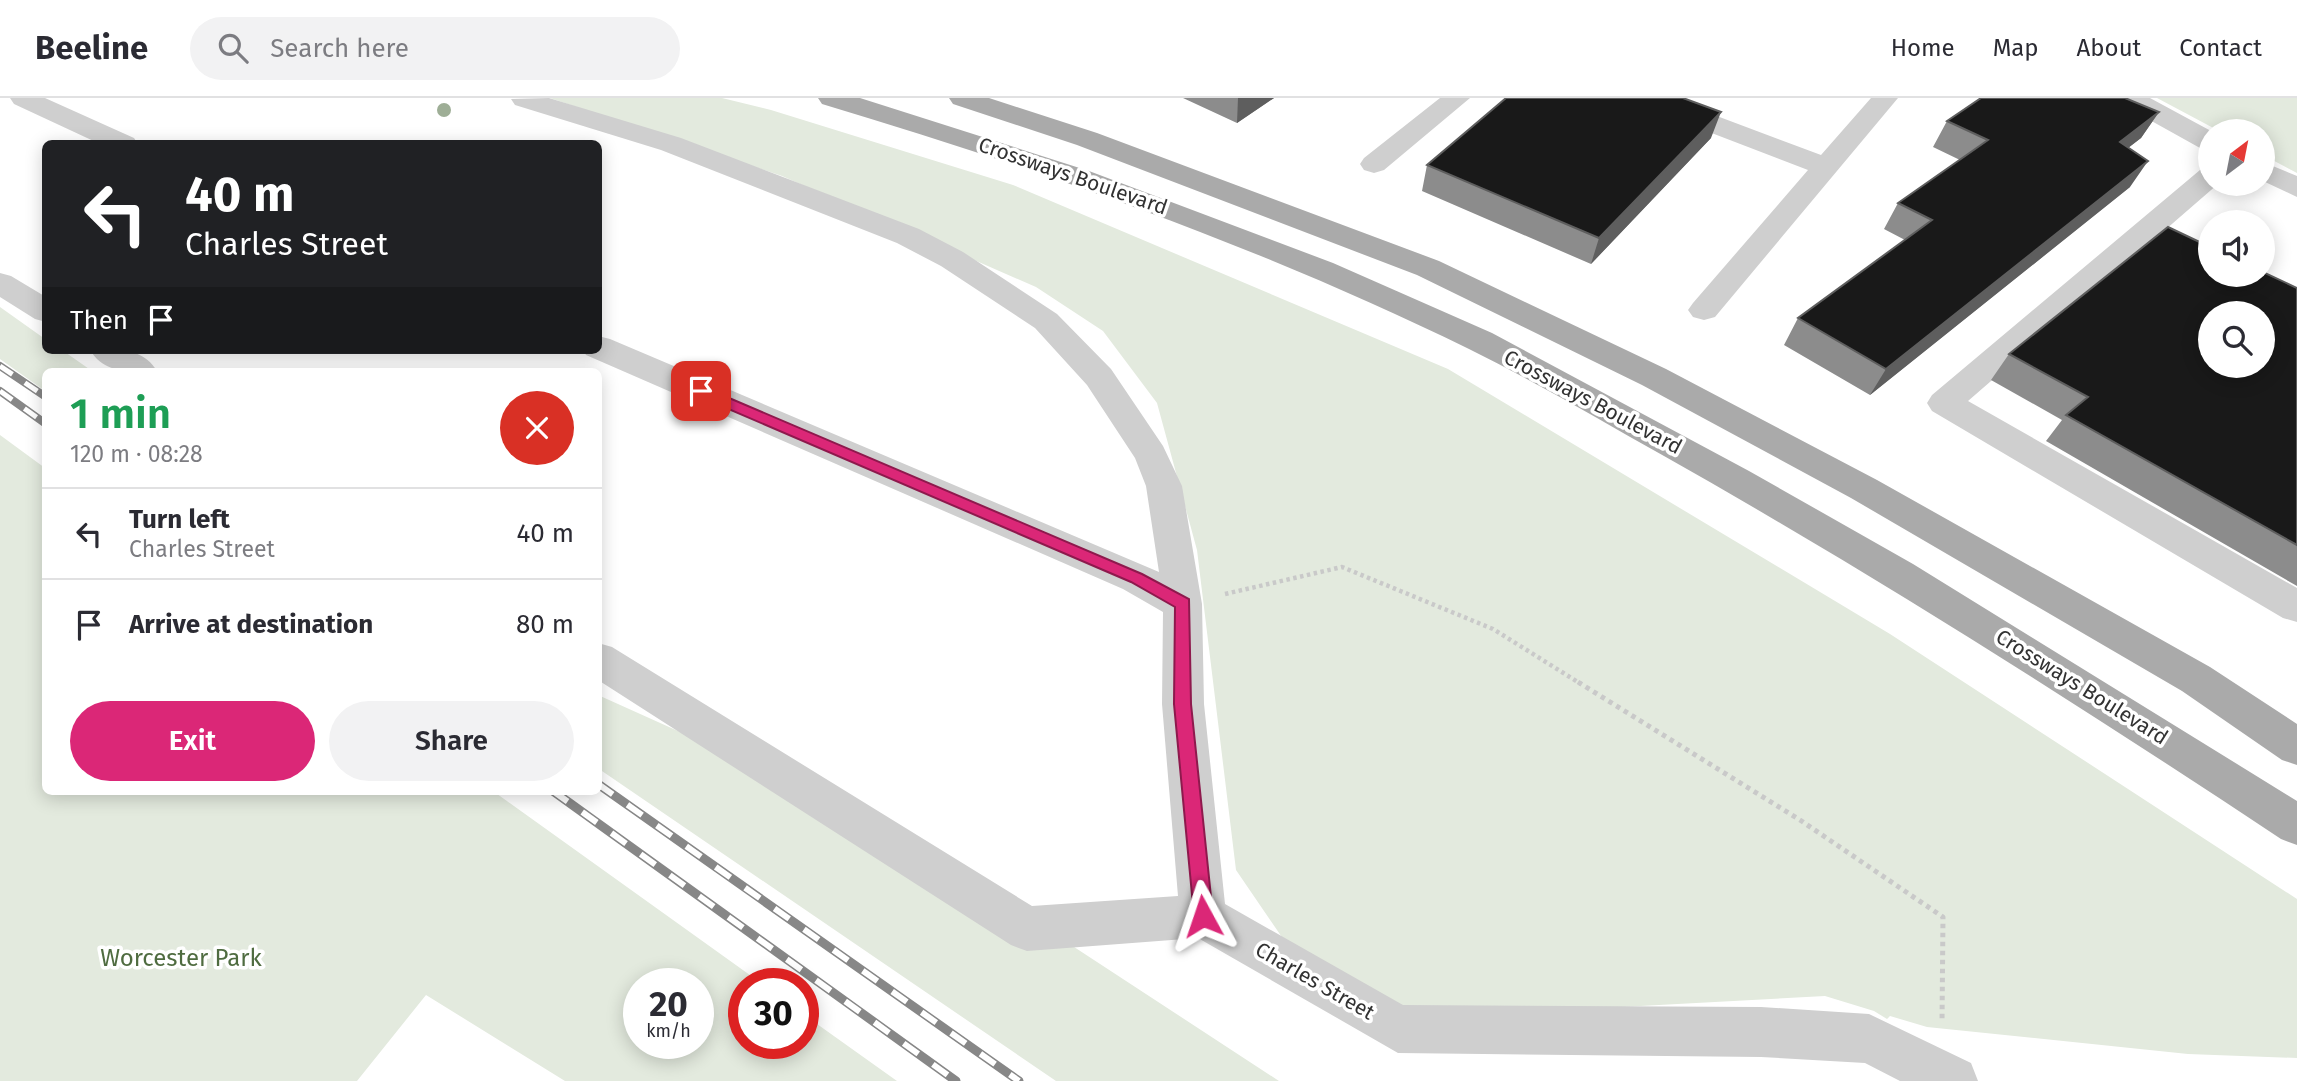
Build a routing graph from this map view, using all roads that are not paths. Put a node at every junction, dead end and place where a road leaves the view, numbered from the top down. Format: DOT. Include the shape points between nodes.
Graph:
graph roads {
  1 [pos="23,98"];
  2 [pos="831,98"];
  3 [pos="962,98"];
  4 [pos="1457,98"];
  5 [pos="1645,98"];
  6 [pos="1885,98"];
  7 [pos="2130,98"];
  8 [pos="524,99"];
  9 [pos="2198,135"];
  10 [pos="115,140"];
  11 [pos="1374,164"];
  12 [pos="1825,167"];
  13 [pos="2275,176"];
  14 [pos="2198,186"];
  15 [pos="2297,188"];
  16 [pos="0,283"];
  17 [pos="42,309"];
  18 [pos="1704,310"];
  19 [pos="602,349"];
  20 [pos="112,354"];
  21 [pos="135,368"];
  22 [pos="1183,604"];
  23 [pos="2297,607"];
  24 [pos="602,662"];
  25 [pos="2297,747"];
  26 [pos="2297,825"];
  27 [pos="1203,916"];
  28 [pos="1947,1078"];
  1 -- 10 [label="street"];
  2 -- 26 [label="main road, Crossways Boulevard" via="1059,169 1240,236 1482,342 1781,504 2089,689"];
  3 -- 25 [label="main road, Crossways Boulevard" via="1100,144 1429,268 1654,377 1864,489 2148,652"];
  4 -- 11 [label="street"];
  5 -- 12 [label="street"];
  6 -- 12 [label="street"];
  7 -- 9 [label="street"];
  8 -- 22 [label="street" via="671,144 908,236 1046,321 1099,377 1151,455 1164,486"];
  12 -- 18 [label="street"];
  13 -- 15 [label="street"];
  14 -- 23 [label="street" via="1944,403"];
  16 -- 17 [label="street"];
  19 -- 22 [label="street" via="1137,578"];
  20 -- 21 [label="street"];
  22 -- 27 [label="street" via="1183,704"];
  24 -- 27 [label="street" via="1027,929"];
  27 -- 28 [label="street, Charles Street" via="1398,1029 1761,1032 1869,1039"];
}
